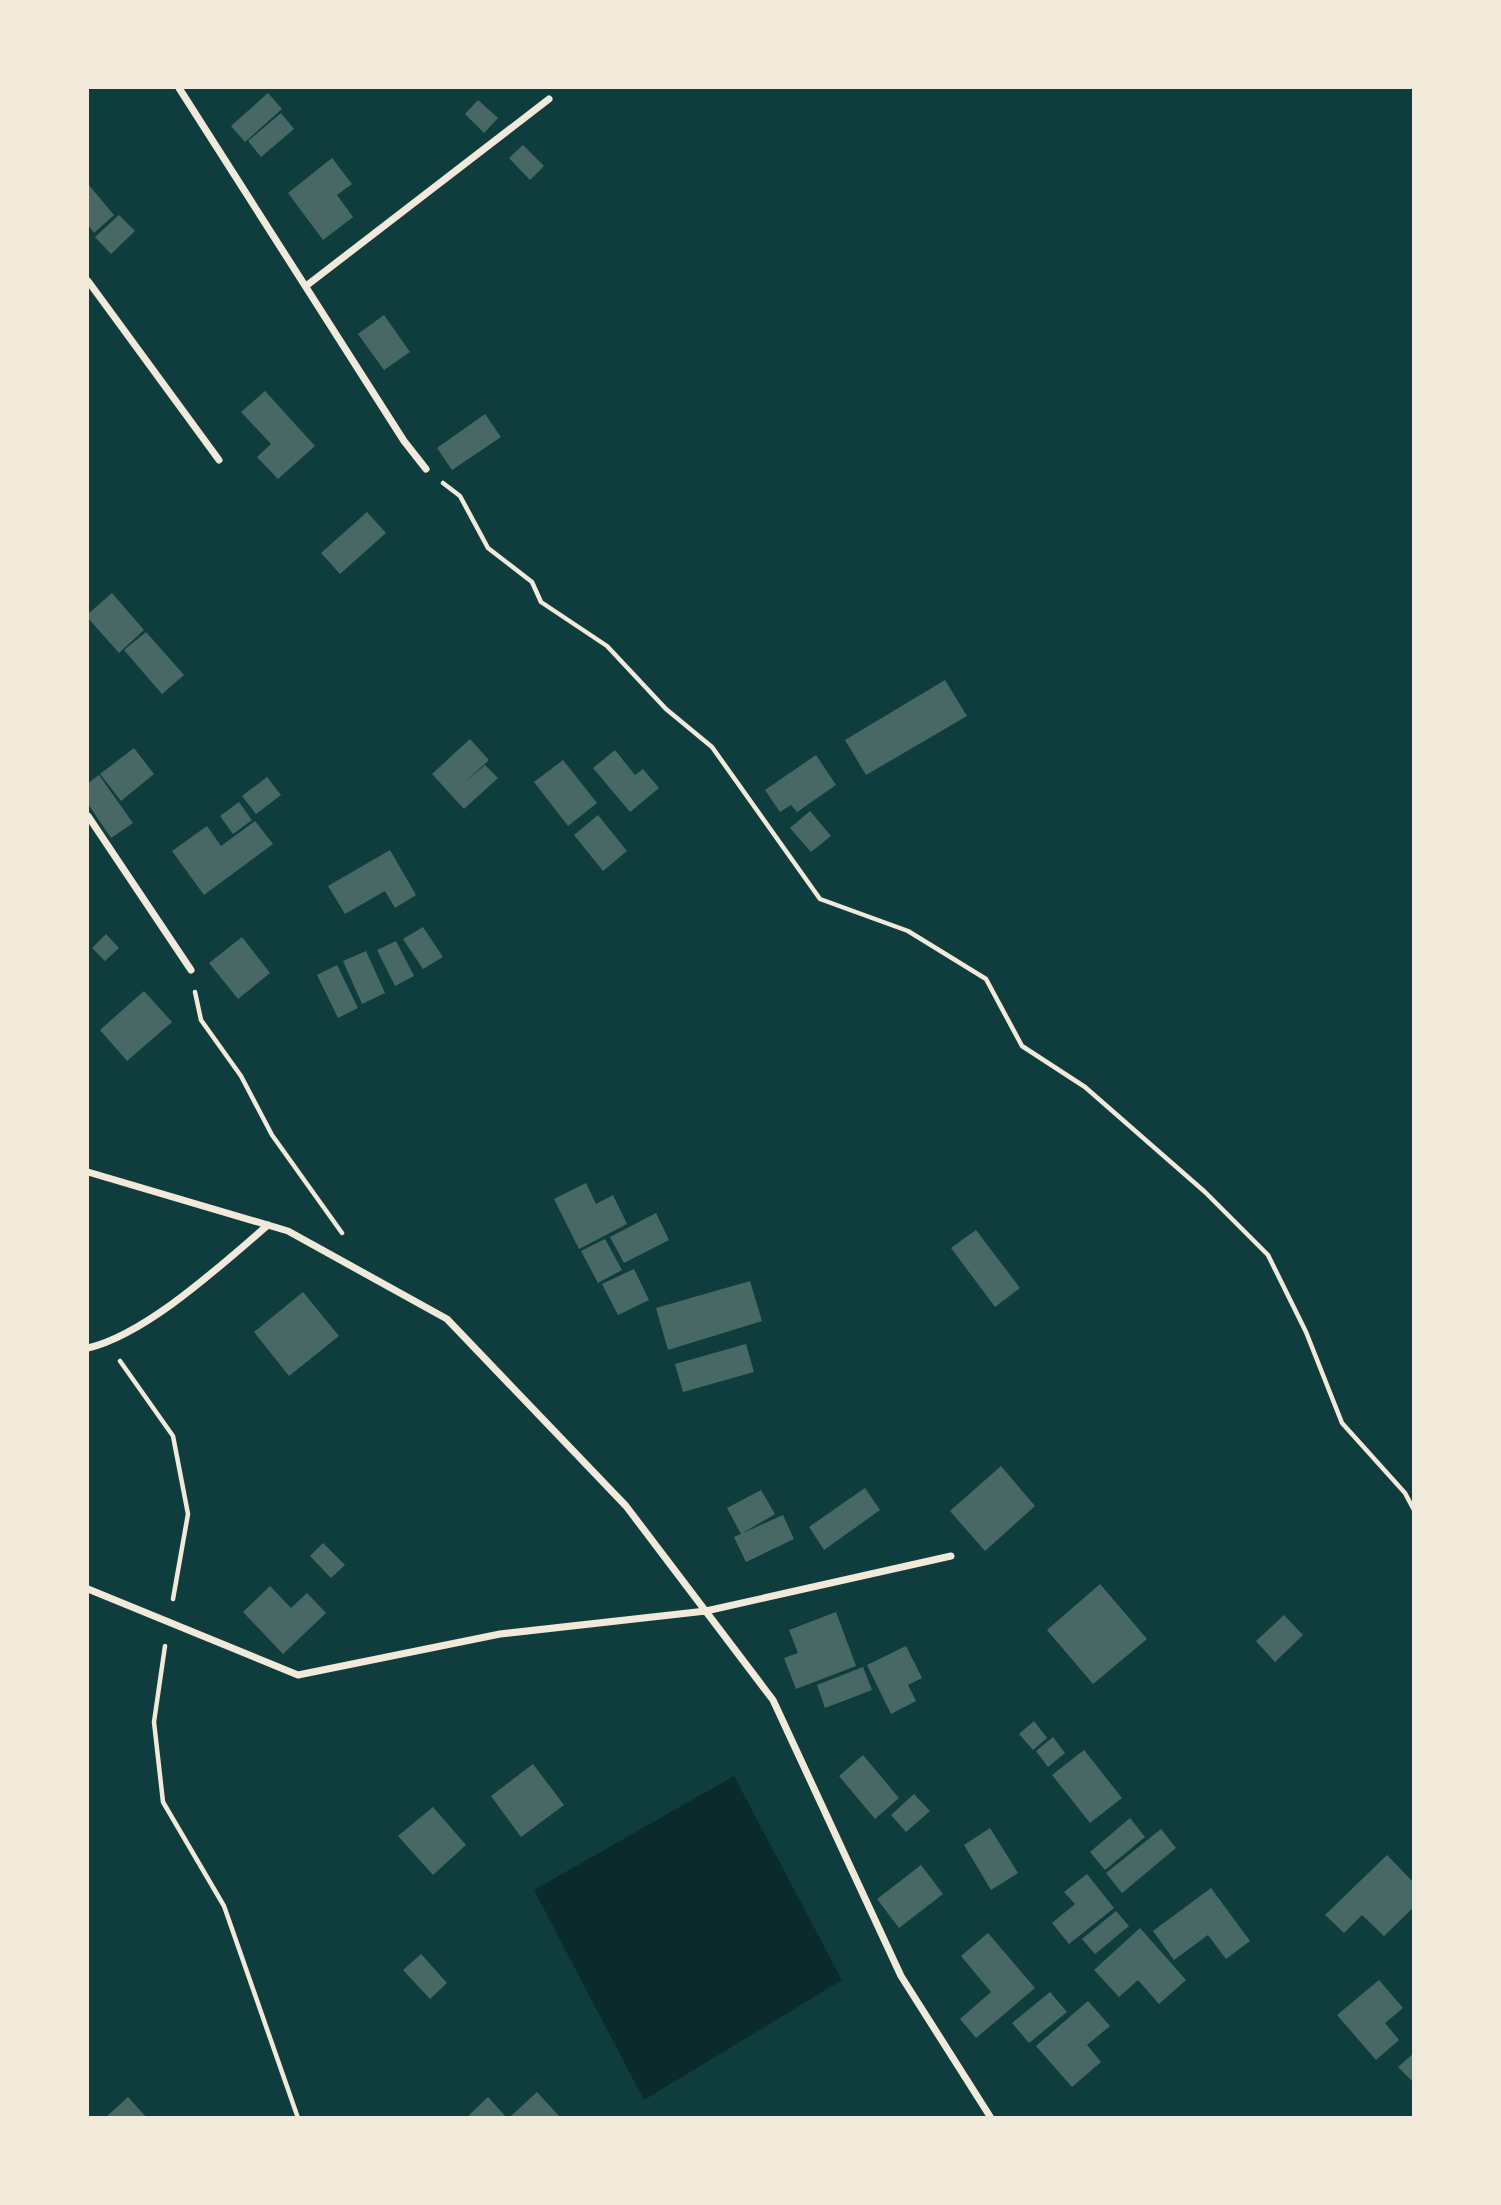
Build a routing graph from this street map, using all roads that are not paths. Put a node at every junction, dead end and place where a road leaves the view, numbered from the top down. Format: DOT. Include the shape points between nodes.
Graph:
graph roads {
  1 [pos="179,88"];
  2 [pos="549,99"];
  3 [pos="88,281"];
  4 [pos="306,286"];
  5 [pos="219,460"];
  6 [pos="426,469"];
  7 [pos="88,816"];
  8 [pos="191,970"];
  9 [pos="88,1172"];
  10 [pos="268,1225"];
  11 [pos="88,1348"];
  12 [pos="951,1556"];
  13 [pos="88,1589"];
  14 [pos="706,1611"];
  15 [pos="992,2118"];
  1 -- 4 [label="street"];
  2 -- 4 [label="street"];
  3 -- 5 [label="street"];
  4 -- 6 [label="street"];
  7 -- 8 [label="street"];
  9 -- 10 [label="street"];
  10 -- 11 [label="street" via="189,1292 108,1343"];
  10 -- 14 [label="street" via="288,1231 447,1319 626,1506"];
  12 -- 14 [label="street"];
  13 -- 14 [label="street" via="298,1675 500,1634"];
  14 -- 15 [label="street" via="774,1700 901,1976"];
}
